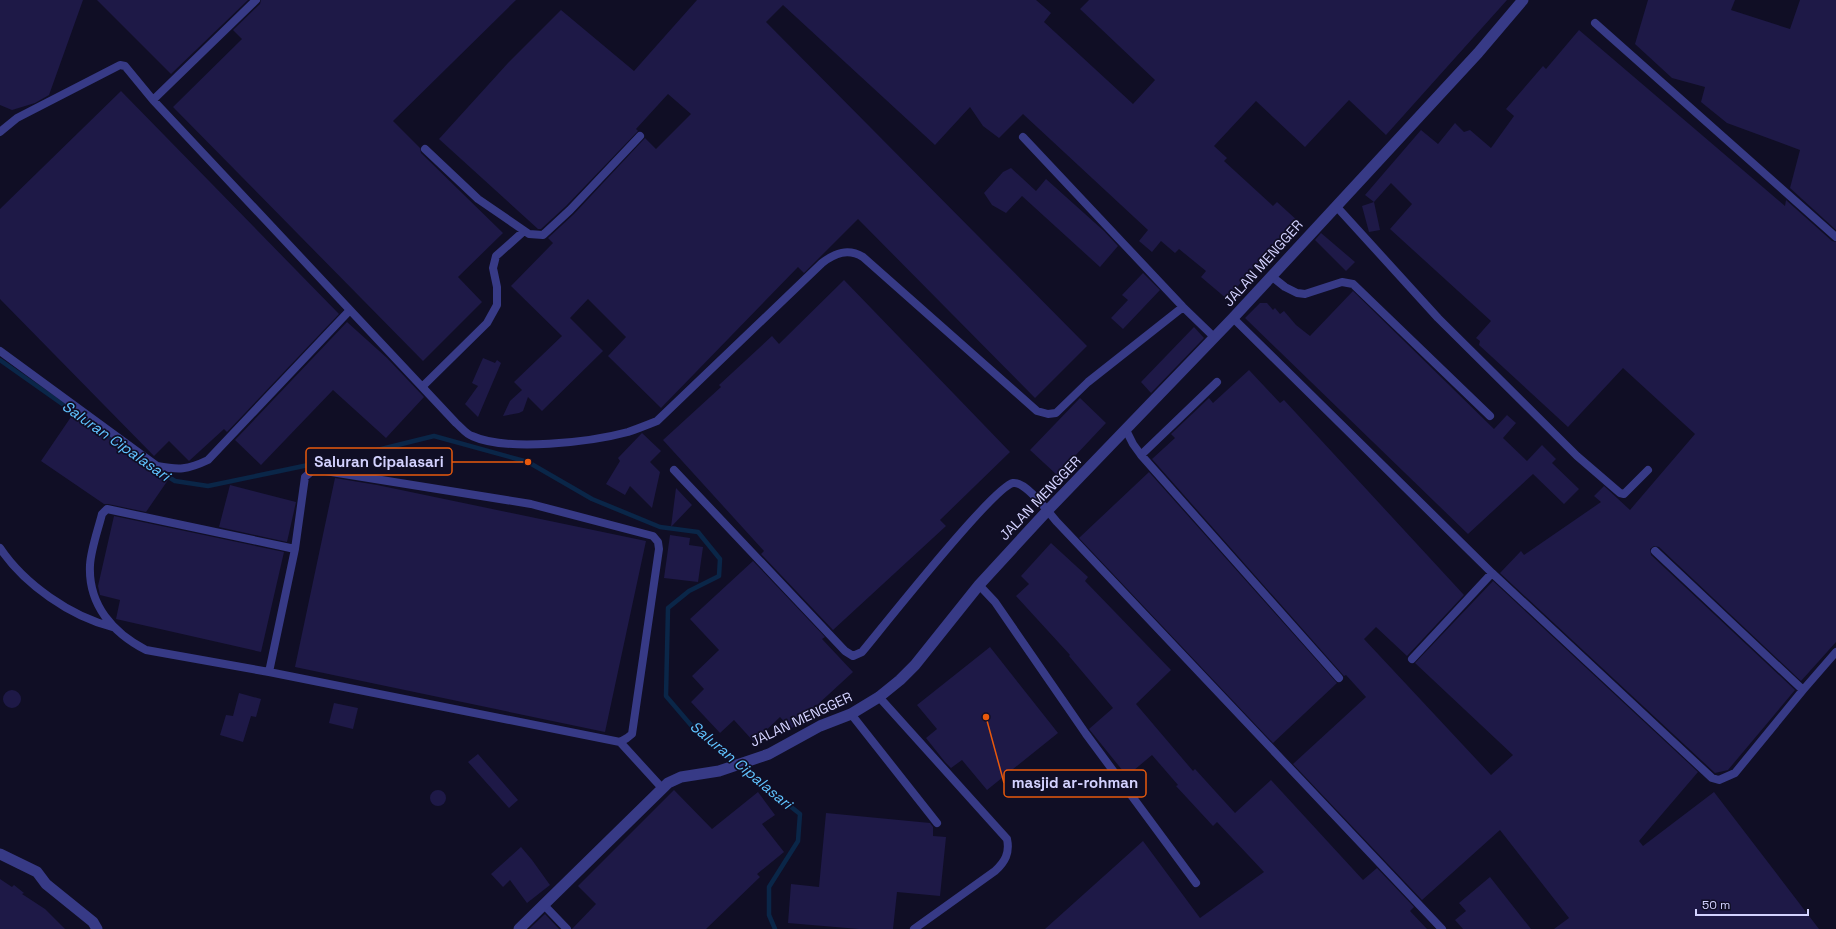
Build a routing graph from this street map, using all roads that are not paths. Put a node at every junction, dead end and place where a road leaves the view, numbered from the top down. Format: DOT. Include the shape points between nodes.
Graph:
graph roads {
  1 [pos="256,0"];
  2 [pos="1523,0"];
  3 [pos="1595,23"];
  4 [pos="153,100"];
  5 [pos="0,132"];
  6 [pos="640,136"];
  7 [pos="1023,137"];
  8 [pos="425,149"];
  9 [pos="1336,206"];
  10 [pos="524,231"];
  11 [pos="1836,236"];
  12 [pos="1271,276"];
  13 [pos="1183,307"];
  14 [pos="350,310"];
  15 [pos="1233,318"];
  16 [pos="1214,337"];
  17 [pos="0,351"];
  18 [pos="1217,382"];
  19 [pos="423,386"];
  20 [pos="1490,416"];
  21 [pos="1126,430"];
  22 [pos="1141,455"];
  23 [pos="674,470"];
  24 [pos="1648,470"];
  25 [pos="1048,511"];
  26 [pos="0,548"];
  27 [pos="294,549"];
  28 [pos="1655,551"];
  29 [pos="1492,573"];
  30 [pos="979,585"];
  31 [pos="113,627"];
  32 [pos="1836,652"];
  33 [pos="1412,658"];
  34 [pos="269,672"];
  35 [pos="1339,678"];
  36 [pos="1803,690"];
  37 [pos="879,697"];
  38 [pos="851,714"];
  39 [pos="620,742"];
  40 [pos="662,788"];
  41 [pos="937,823"];
  42 [pos="0,854"];
  43 [pos="1196,883"];
  44 [pos="544,904"];
  45 [pos="97,929"];
  46 [pos="519,929"];
  47 [pos="567,929"];
  48 [pos="914,929"];
  49 [pos="1442,929"];
  1 -- 4 [label="lane"];
  2 -- 9 [label="street, JALAN MENGGER" via="1478,53"];
  3 -- 11 [label="lane"];
  4 -- 5 [label="lane" via="126,67 120,66 17,118"];
  4 -- 14 [label="lane"];
  6 -- 10 [label="lane" via="543,235"];
  7 -- 13 [label="lane"];
  8 -- 10 [label="lane" via="478,199"];
  9 -- 12 [label="street, JALAN MENGGER"];
  9 -- 24 [label="lane" via="1438,318 1577,456 1620,493 1624,494"];
  10 -- 19 [label="lane" via="496,256 493,268 497,304 492,316"];
  12 -- 15 [label="street, JALAN MENGGER"];
  12 -- 20 [label="lane" via="1297,294 1306,294 1342,282 1353,284"];
  13 -- 16 [label="lane"];
  13 -- 19 [label="lane" via="1088,382 1056,413 1048,414 1037,411 863,257 856,253 844,252 833,255 822,263 657,421 628,432 566,442 489,442 471,436"];
  14 -- 17 [label="lane" via="208,460 191,468 176,470 157,466"];
  14 -- 19 [label="lane"];
  15 -- 16 [label="street, JALAN MENGGER"];
  15 -- 29 [label="lane"];
  16 -- 21 [label="street, JALAN MENGGER"];
  18 -- 22 [label="lane"];
  21 -- 22 [label="lane"];
  21 -- 25 [label="street, JALAN MENGGER"];
  22 -- 35 [label="lane"];
  23 -- 25 [label="lane" via="845,651 853,656 862,652 973,518 1012,483 1020,484"];
  25 -- 30 [label="street, JALAN MENGGER"];
  25 -- 49 [label="lane"];
  26 -- 31 [label="lane" via="17,570 43,592 86,619"];
  27 -- 31 [label="lane" via="107,509 102,514 90,565 93,591 99,608"];
  27 -- 34 [label="lane"];
  27 -- 39 [label="lane" via="306,477 316,470 531,504 652,536 658,542 658,549 632,734"];
  28 -- 36 [label="lane"];
  29 -- 33 [label="lane"];
  29 -- 36 [label="lane" via="1712,778 1719,780 1735,773"];
  30 -- 37 [label="street, JALAN MENGGER" via="916,665"];
  30 -- 43 [label="lane" via="995,602 1086,734"];
  31 -- 34 [label="lane" via="129,641 146,650"];
  32 -- 36 [label="lane"];
  34 -- 39 [label="lane"];
  37 -- 38 [label="street, JALAN MENGGER"];
  37 -- 48 [label="lane" via="1007,839 1009,849 1004,862 995,871"];
  38 -- 40 [label="street, JALAN MENGGER" via="820,726 769,754 720,771 681,777"];
  38 -- 41 [label="lane"];
  39 -- 40 [label="lane"];
  40 -- 44 [label="street, JALAN MENGGER"];
  42 -- 45 [label="street" via="37,872 46,884 93,922"];
  44 -- 46 [label="street, JALAN MENGGER"];
  44 -- 47 [label="lane"];
}
